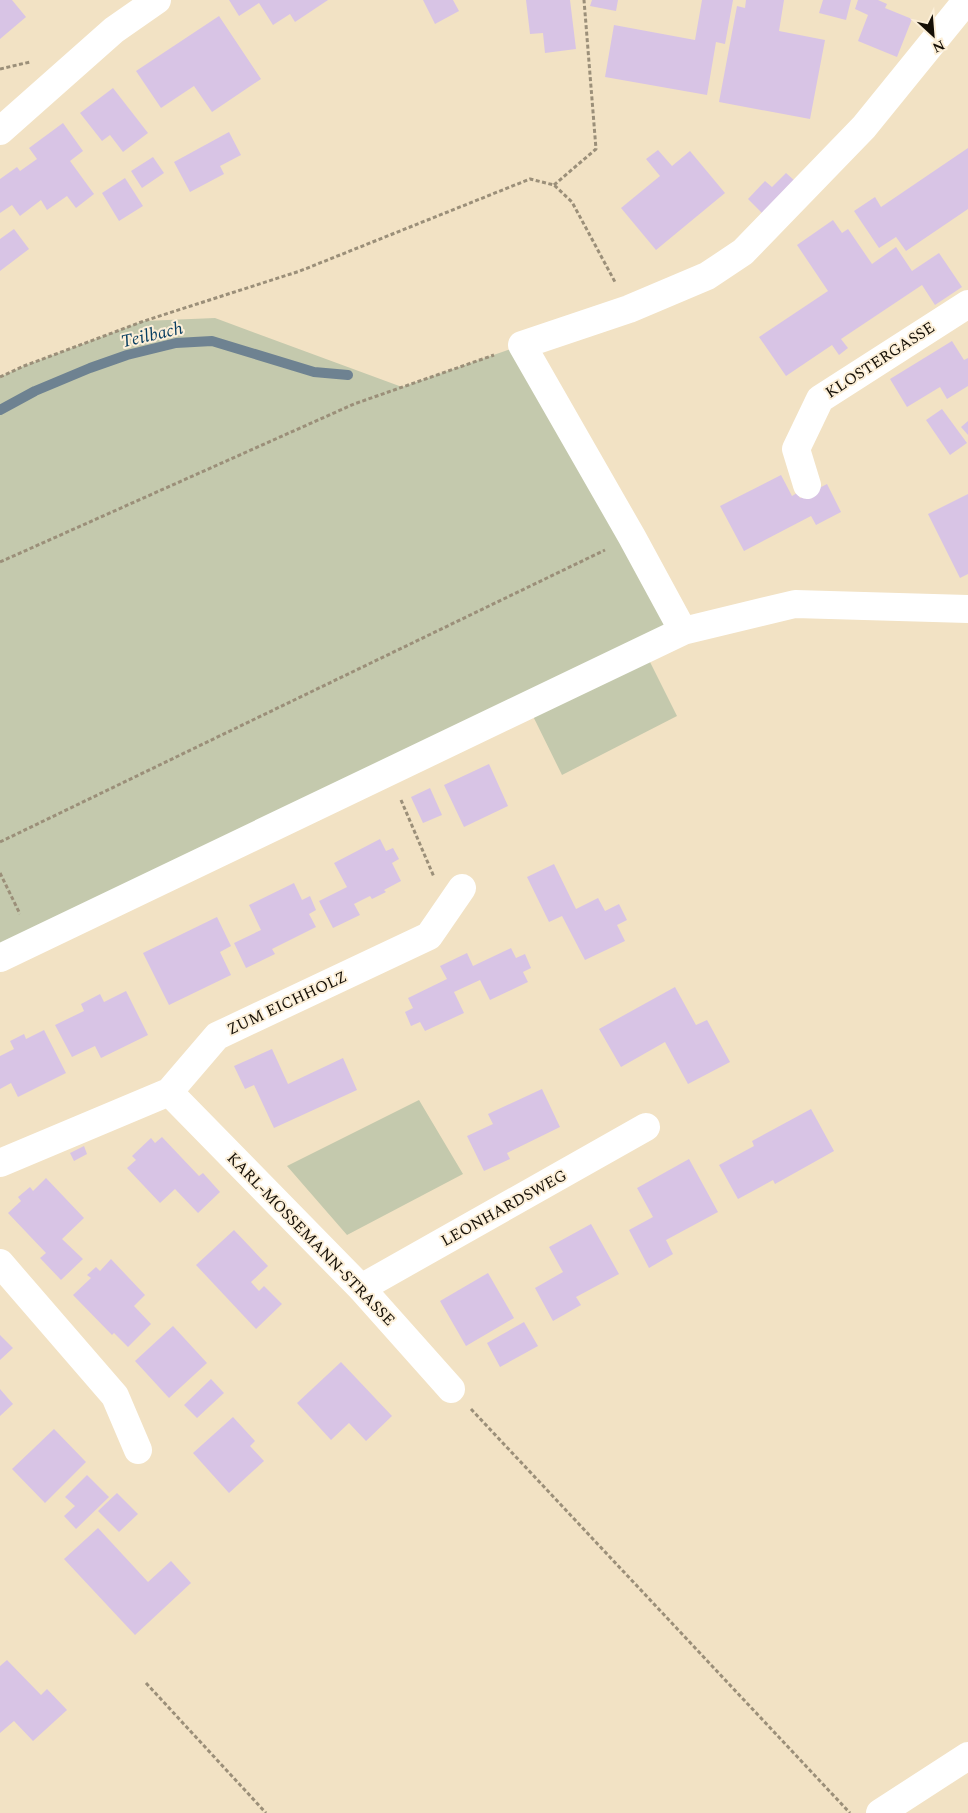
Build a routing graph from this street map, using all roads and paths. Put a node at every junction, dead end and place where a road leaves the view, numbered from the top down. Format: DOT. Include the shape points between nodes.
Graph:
graph roads {
  1 [pos="157,0"];
  2 [pos="584,0"];
  3 [pos="967,0"];
  4 [pos="0,131"];
  5 [pos="554,185"];
  6 [pos="968,304"];
  7 [pos="630,309"];
  8 [pos="522,345"];
  9 [pos="0,377"];
  10 [pos="807,485"];
  11 [pos="632,537"];
  12 [pos="0,562"];
  13 [pos="968,608"];
  14 [pos="683,631"];
  15 [pos="389,772"];
  16 [pos="0,842"];
  17 [pos="0,873"];
  18 [pos="455,898"];
  19 [pos="34,941"];
  20 [pos="0,958"];
  21 [pos="169,1092"];
  22 [pos="646,1128"];
  23 [pos="0,1163"];
  24 [pos="0,1263"];
  25 [pos="361,1288"];
  26 [pos="451,1389"];
  27 [pos="138,1450"];
  28 [pos="146,1683"];
  29 [pos="968,1756"];
  30 [pos="266,1813"];
  31 [pos="850,1813"];
  32 [pos="880,1813"];
  1 -- 4 [label="street" via="114,30"];
  2 -- 5 [label="path" via="596,149"];
  3 -- 7 [label="street" via="864,127 743,252 707,276"];
  5 -- 7 [label="path" via="572,202"];
  5 -- 9 [label="path" via="530,179 300,271 144,321"];
  6 -- 10 [label="street, KLOSTERGASSE" via="820,399 796,449"];
  7 -- 8 [label="street"];
  8 -- 11 [label="street"];
  8 -- 12 [label="path" via="354,404"];
  11 -- 14 [label="street"];
  11 -- 16 [label="path"];
  13 -- 14 [label="street" via="795,604"];
  14 -- 15 [label="street"];
  15 -- 18 [label="path"];
  15 -- 19 [label="street"];
  17 -- 19 [label="path"];
  18 -- 21 [label="street, ZUM EICHHOLZ" via="429,936 217,1036"];
  19 -- 20 [label="street"];
  21 -- 23 [label="street, ZUM EICHHOLZ"];
  21 -- 25 [label="street, KARL-MOSSEMANN-STRASSE"];
  22 -- 25 [label="street, LEONHARDSWEG"];
  24 -- 27 [label="street" via="115,1396"];
  25 -- 26 [label="street, KARL-MOSSEMANN-STRASSE"];
  26 -- 31 [label="path"];
  28 -- 30 [label="path"];
  29 -- 32 [label="street"];
}
